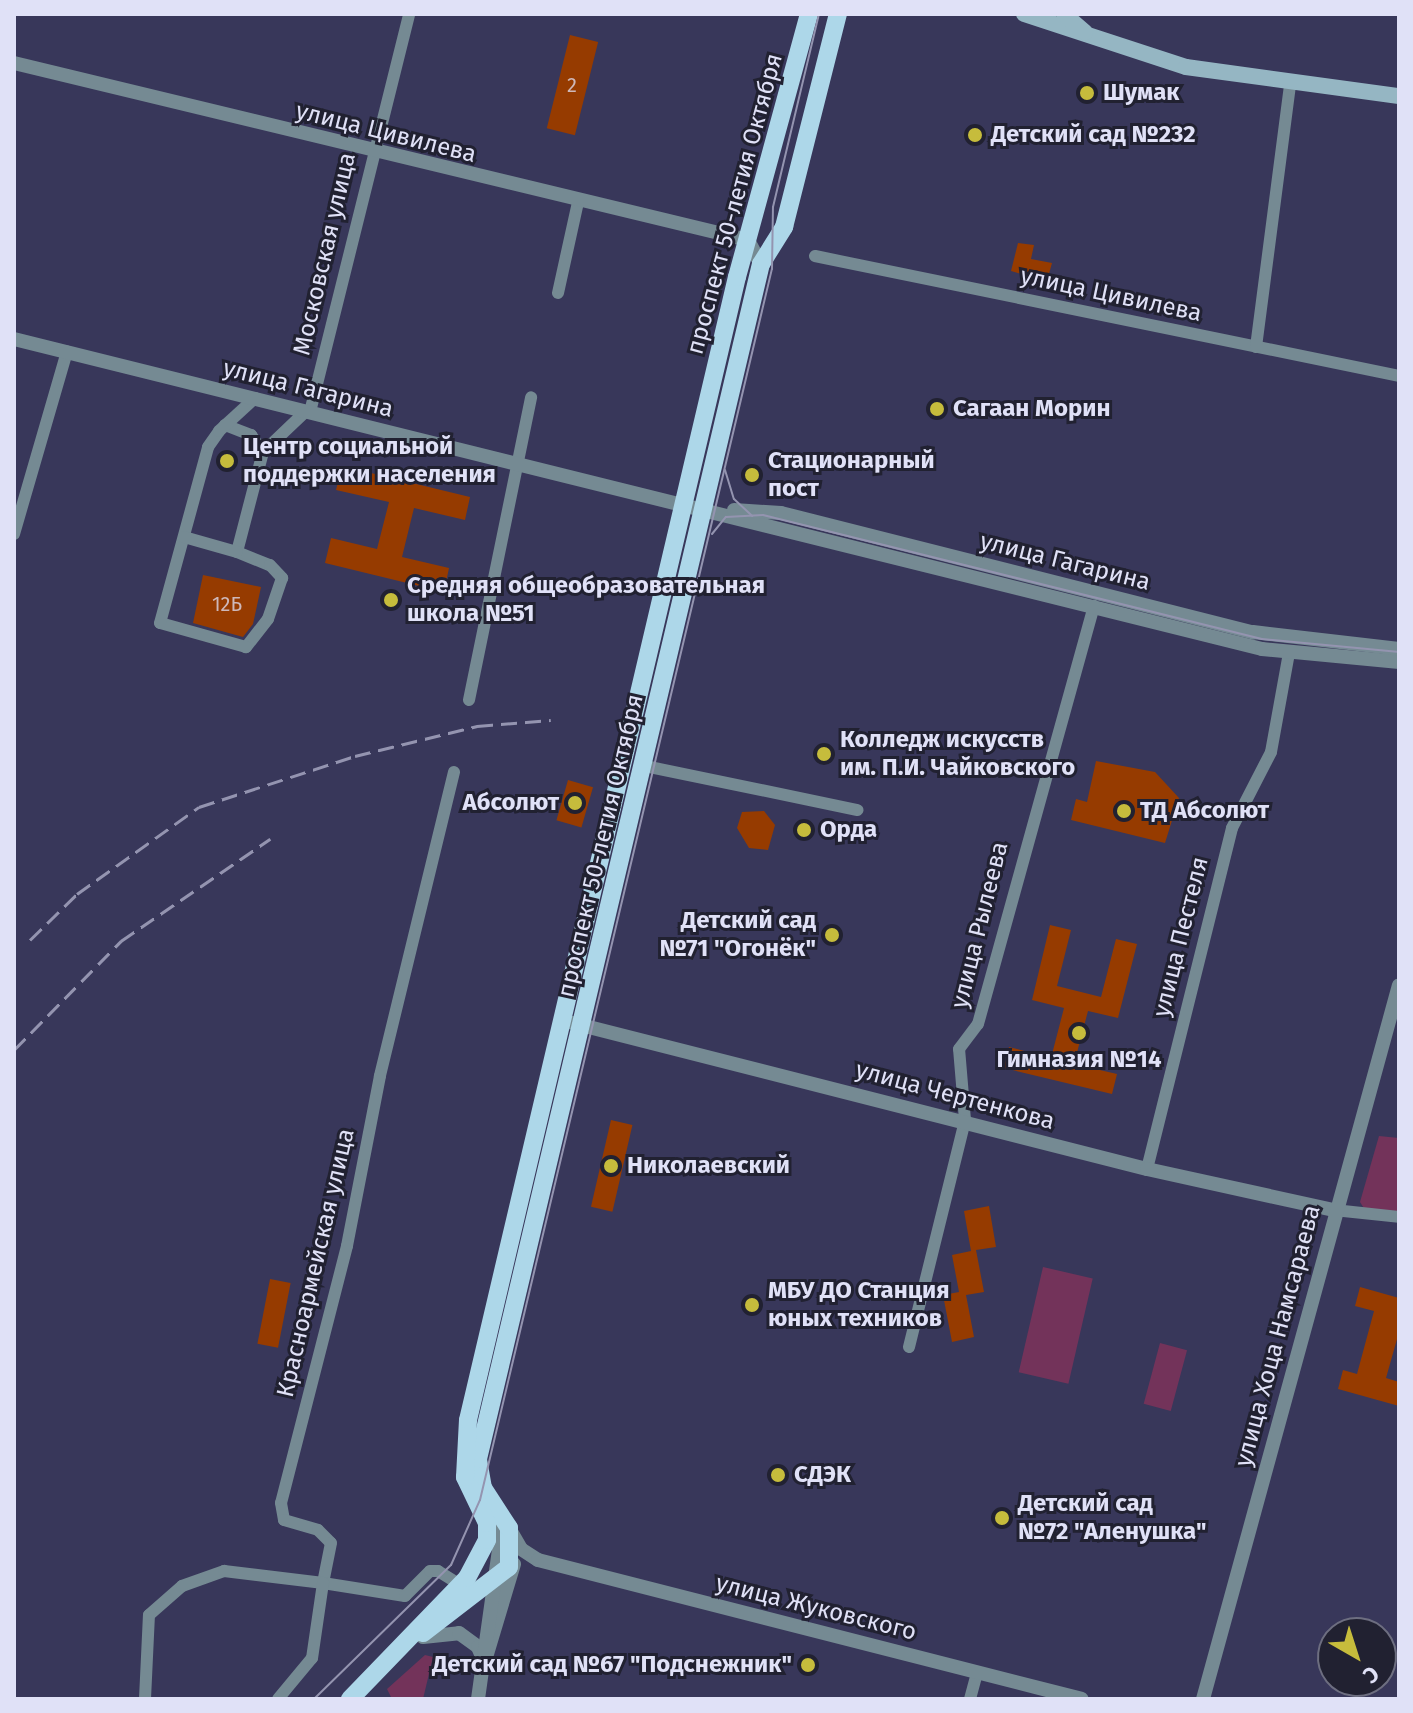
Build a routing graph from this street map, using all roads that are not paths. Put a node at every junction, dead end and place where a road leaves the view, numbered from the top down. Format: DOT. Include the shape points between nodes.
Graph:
graph roads {
  1 [pos="409,14"];
  2 [pos="809,14"];
  3 [pos="838,14"];
  4 [pos="1024,14"];
  5 [pos="1064,14"];
  6 [pos="1096,41"];
  7 [pos="14,63"];
  8 [pos="1290,86"];
  9 [pos="1399,96"];
  10 [pos="372,153"];
  11 [pos="578,202"];
  12 [pos="748,240"];
  13 [pos="815,256"];
  14 [pos="761,264"];
  15 [pos="558,293"];
  16 [pos="14,339"];
  17 [pos="1256,347"];
  18 [pos="67,352"];
  19 [pos="1399,376"];
  20 [pos="531,397"];
  21 [pos="255,398"];
  22 [pos="308,411"];
  23 [pos="225,425"];
  24 [pos="263,452"];
  25 [pos="521,463"];
  26 [pos="685,502"];
  27 [pos="713,508"];
  28 [pos="14,534"];
  29 [pos="184,537"];
  30 [pos="237,552"];
  31 [pos="1094,606"];
  32 [pos="1399,649"];
  33 [pos="1289,653"];
  34 [pos="1399,662"];
  35 [pos="469,700"];
  36 [pos="645,766"];
  37 [pos="454,772"];
  38 [pos="858,810"];
  39 [pos="1399,985"];
  40 [pos="565,1021"];
  41 [pos="585,1026"];
  42 [pos="965,1120"];
  43 [pos="1147,1169"];
  44 [pos="1334,1210"];
  45 [pos="1399,1217"];
  46 [pos="909,1347"];
  47 [pos="483,1513"];
  48 [pos="509,1528"];
  49 [pos="538,1560"];
  50 [pos="509,1567"];
  51 [pos="493,1580"];
  52 [pos="323,1583"];
  53 [pos="460,1585"];
  54 [pos="411,1641"];
  55 [pos="484,1662"];
  56 [pos="977,1672"];
  57 [pos="1060,1696"];
  58 [pos="145,1699"];
  59 [pos="278,1699"];
  60 [pos="350,1699"];
  61 [pos="478,1699"];
  62 [pos="970,1699"];
  63 [pos="1082,1699"];
  64 [pos="1203,1699"];
  1 -- 10 [label="street, Московская улица"];
  2 -- 12 [label="main road, проспект 50-летия Октября"];
  3 -- 14 [label="main road, проспект 50-летия Октября" via="784,227"];
  4 -- 6 [label="main road"];
  5 -- 6 [label="main road"];
  6 -- 8 [label="main road" via="1186,67"];
  7 -- 10 [label="street, улица Цивилева"];
  8 -- 9 [label="main road"];
  8 -- 17 [label="street"];
  10 -- 11 [label="street, улица Цивилева"];
  10 -- 22 [label="street, Московская улица"];
  11 -- 12 [label="street, улица Цивилева"];
  11 -- 15 [label="street"];
  12 -- 14 [label="street"];
  12 -- 26 [label="main road, проспект 50-летия Октября"];
  13 -- 17 [label="street, улица Цивилева"];
  14 -- 27 [label="main road, проспект 50-летия Октября"];
  16 -- 18 [label="street, улица Гагарина"];
  17 -- 19 [label="street, улица Цивилева"];
  18 -- 21 [label="street, улица Гагарина"];
  18 -- 28 [label="street"];
  20 -- 25 [label="street"];
  21 -- 22 [label="street, улица Гагарина"];
  21 -- 23 [label="street"];
  22 -- 24 [label="street"];
  22 -- 25 [label="street, улица Гагарина"];
  23 -- 24 [label="street" via="251,435"];
  23 -- 29 [label="street" via="208,447"];
  24 -- 30 [label="street"];
  25 -- 26 [label="street, улица Гагарина"];
  25 -- 35 [label="street"];
  26 -- 27 [label="street, улица Гагарина"];
  26 -- 40 [label="main road, проспект 50-летия Октября"];
  27 -- 31 [label="street, улица Гагарина"];
  27 -- 32 [label="street, улица Гагарина" via="781,513 1253,632"];
  27 -- 36 [label="main road, проспект 50-летия Октября"];
  29 -- 30 [label="street"];
  29 -- 30 [label="street" via="161,626 246,647 268,619 282,578 270,565"];
  31 -- 33 [label="street, улица Гагарина"];
  31 -- 42 [label="street, улица Рылеева" via="978,1024 959,1049"];
  33 -- 34 [label="street, улица Гагарина"];
  33 -- 43 [label="street, улица Пестеля" via="1278,722 1261,778 1232,828"];
  36 -- 38 [label="street"];
  36 -- 41 [label="main road, проспект 50-летия Октября"];
  37 -- 52 [label="street, Красноармейская улица" via="380,1076 347,1246 281,1503 284,1520 318,1530 331,1543"];
  39 -- 44 [label="street, улица Хоца Намсараева"];
  40 -- 41 [label="street, улица Чертенкова"];
  40 -- 47 [label="main road, проспект 50-летия Октября" via="464,1441 465,1477"];
  41 -- 42 [label="street, улица Чертенкова"];
  41 -- 48 [label="main road, проспект 50-летия Октября" via="478,1459 483,1488"];
  42 -- 43 [label="street, улица Чертенкова"];
  42 -- 46 [label="street, улица Рылеева"];
  43 -- 44 [label="street, улица Чертенкова"];
  44 -- 45 [label="street"];
  44 -- 64 [label="street, улица Хоца Намсараева"];
  47 -- 51 [label="street" via="500,1543"];
  47 -- 53 [label="main road" via="487,1540"];
  48 -- 49 [label="street" via="521,1549"];
  48 -- 50 [label="main road"];
  49 -- 50 [label="street"];
  49 -- 56 [label="street, улица Жуковского"];
  50 -- 51 [label="main road"];
  50 -- 55 [label="street"];
  51 -- 54 [label="main road"];
  51 -- 55 [label="street"];
  52 -- 53 [label="street" via="405,1596 430,1571 445,1571"];
  52 -- 58 [label="street" via="224,1571 182,1586 149,1615"];
  52 -- 59 [label="street" via="312,1658"];
  53 -- 54 [label="main road"];
  54 -- 55 [label="street" via="440,1631 459,1633 478,1647"];
  54 -- 60 [label="main road"];
  55 -- 61 [label="street"];
  56 -- 57 [label="street, улица Жуковского"];
  56 -- 62 [label="street"];
  57 -- 63 [label="street, улица Жуковского"];
}
